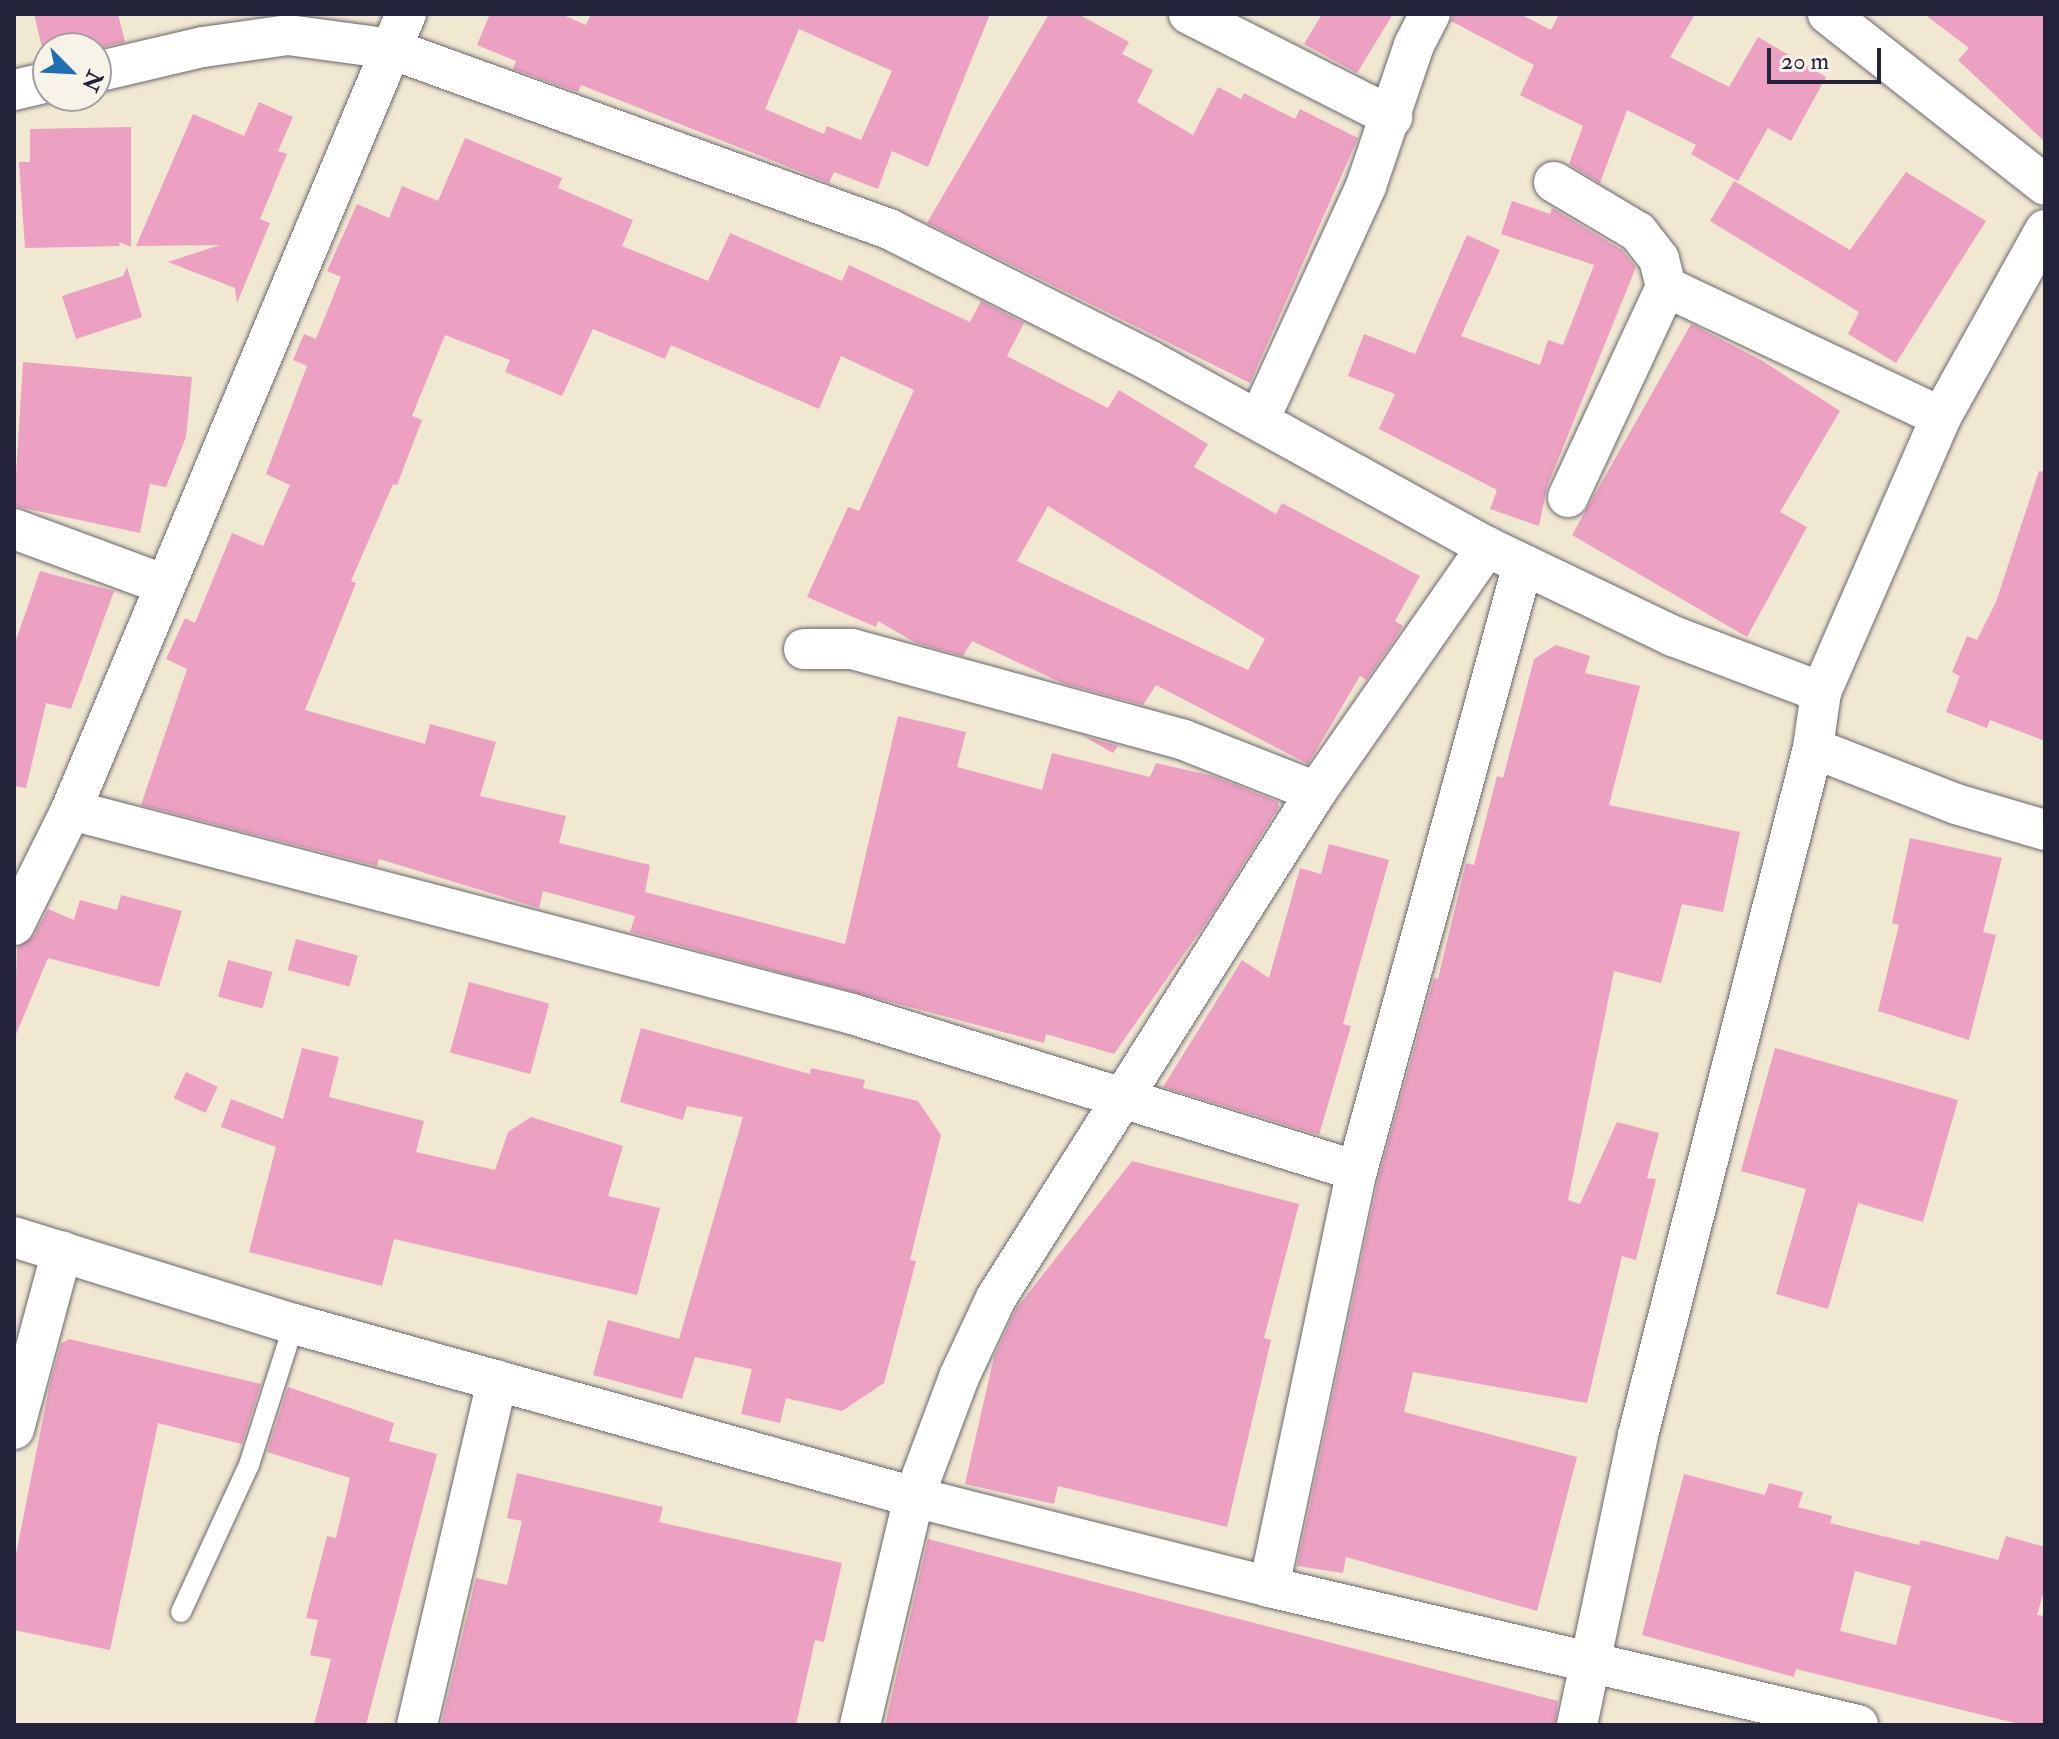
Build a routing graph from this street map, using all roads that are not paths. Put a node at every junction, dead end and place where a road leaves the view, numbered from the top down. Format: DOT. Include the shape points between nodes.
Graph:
graph roads {
  1 [pos="1189,14"];
  2 [pos="1430,14"];
  3 [pos="1846,19"];
  4 [pos="399,31"];
  5 [pos="112,68"];
  6 [pos="1392,117"];
  7 [pos="1554,182"];
  8 [pos="2045,185"];
  9 [pos="2045,230"];
  10 [pos="1666,287"];
  11 [pos="1941,417"];
  12 [pos="1259,420"];
  13 [pos="1568,497"];
  14 [pos="14,529"];
  15 [pos="1487,547"];
  16 [pos="1523,564"];
  17 [pos="165,585"];
  18 [pos="804,649"];
  19 [pos="1821,692"];
  20 [pos="1813,748"];
  21 [pos="1316,792"];
  22 [pos="71,810"];
  23 [pos="2045,830"];
  24 [pos="14,925"];
  25 [pos="1120,1100"];
  26 [pos="1357,1171"];
  27 [pos="14,1237"];
  28 [pos="62,1251"];
  29 [pos="294,1324"];
  30 [pos="497,1380"];
  31 [pos="14,1429"];
  32 [pos="914,1497"];
  33 [pos="1269,1587"];
  34 [pos="181,1612"];
  35 [pos="1590,1660"];
  36 [pos="1839,1722"];
  37 [pos="417,1725"];
  38 [pos="860,1725"];
  39 [pos="1577,1725"];
  1 -- 6 [label="street"];
  2 -- 6 [label="street" via="1414,45"];
  3 -- 8 [label="street"];
  4 -- 5 [label="street" via="288,35"];
  4 -- 12 [label="street" via="889,229"];
  4 -- 17 [label="street"];
  6 -- 12 [label="street" via="1338,251"];
  7 -- 10 [label="street" via="1638,232 1659,259"];
  9 -- 11 [label="street"];
  10 -- 11 [label="street"];
  10 -- 13 [label="street"];
  11 -- 19 [label="street"];
  12 -- 15 [label="street"];
  14 -- 17 [label="street"];
  15 -- 16 [label="street"];
  15 -- 21 [label="street"];
  16 -- 19 [label="street" via="1673,636"];
  16 -- 26 [label="street"];
  17 -- 22 [label="street"];
  18 -- 21 [label="street" via="852,649 1156,732"];
  19 -- 20 [label="street"];
  20 -- 23 [label="street" via="1956,804"];
  20 -- 35 [label="street" via="1642,1421"];
  21 -- 25 [label="street"];
  22 -- 24 [label="street"];
  22 -- 25 [label="street" via="852,1014"];
  25 -- 26 [label="street"];
  25 -- 32 [label="street" via="996,1298"];
  26 -- 33 [label="street"];
  27 -- 28 [label="street"];
  28 -- 29 [label="street"];
  28 -- 31 [label="street"];
  29 -- 30 [label="street"];
  29 -- 34 [label="lane" via="249,1465"];
  30 -- 32 [label="street"];
  30 -- 37 [label="street"];
  32 -- 33 [label="street"];
  32 -- 38 [label="street"];
  33 -- 35 [label="street"];
  35 -- 36 [label="street"];
  35 -- 39 [label="street"];
}
